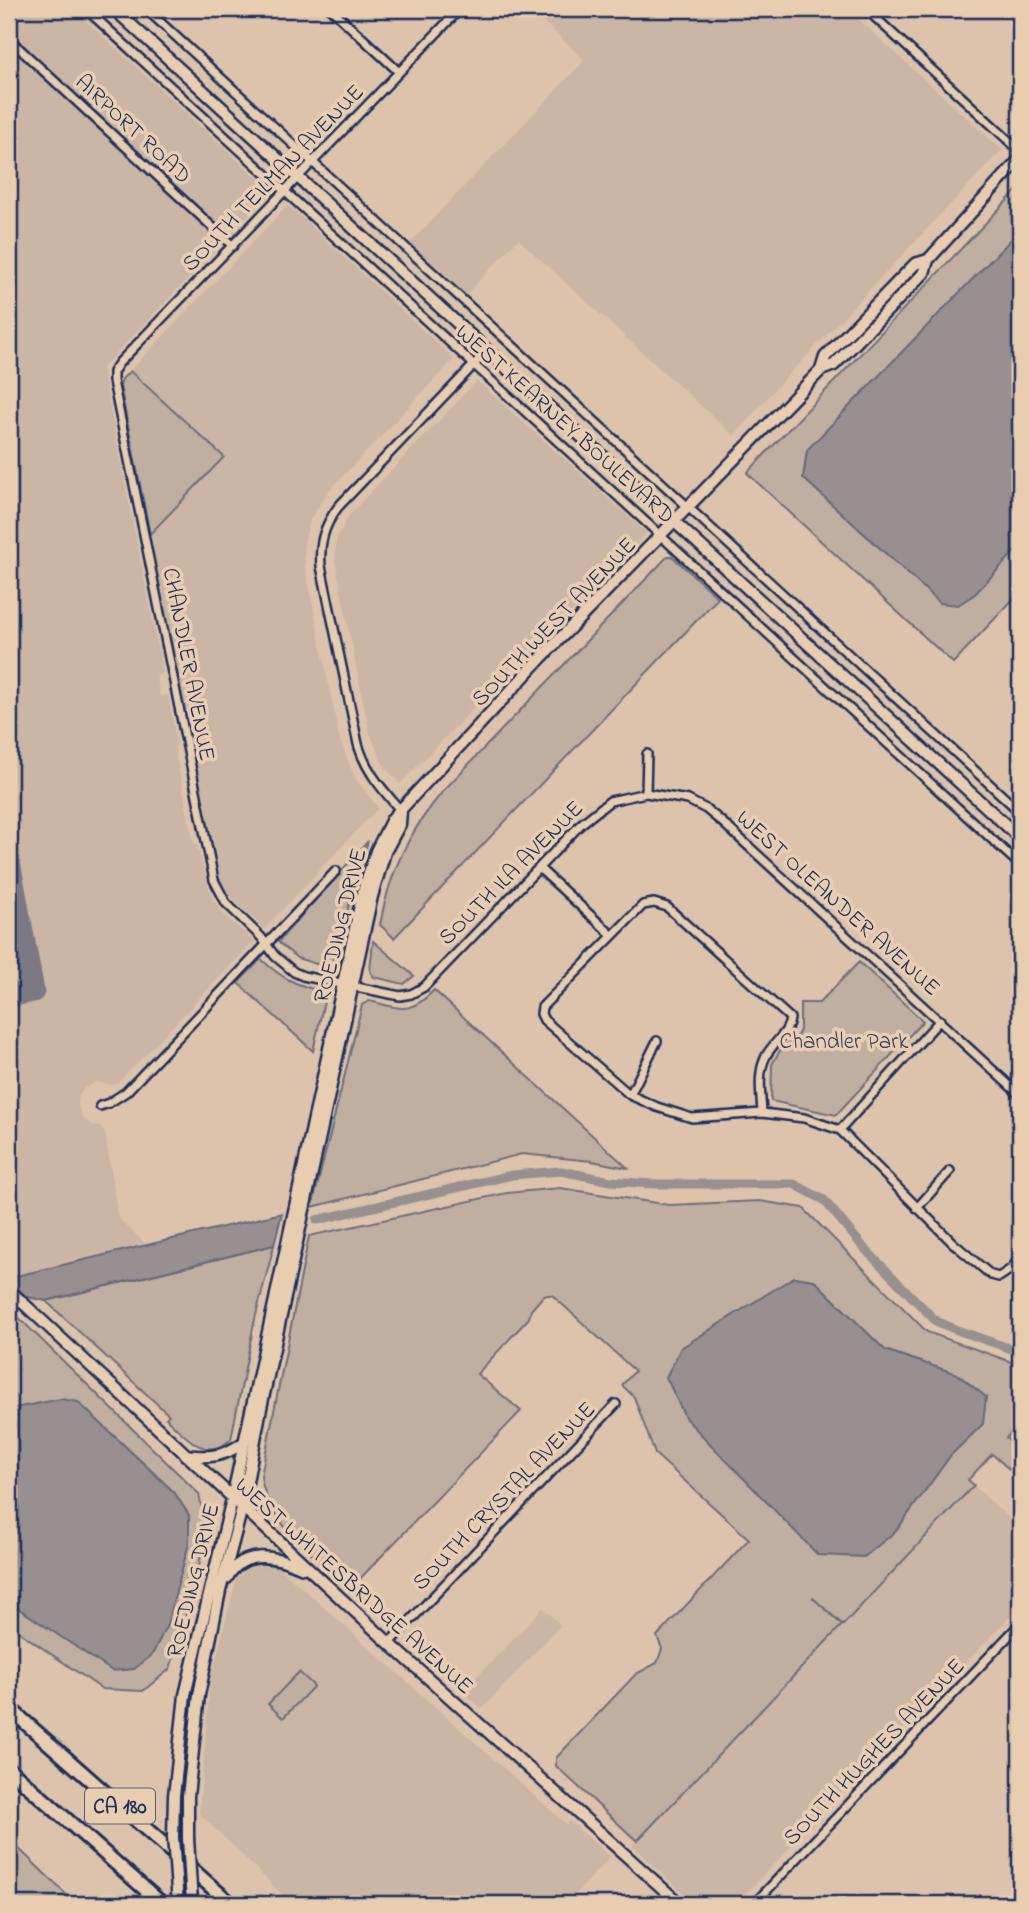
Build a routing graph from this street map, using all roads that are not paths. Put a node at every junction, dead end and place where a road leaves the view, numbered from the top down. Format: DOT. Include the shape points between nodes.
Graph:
graph roads {
  1 [pos="86,9"];
  2 [pos="114,9"];
  3 [pos="145,9"];
  4 [pos="331,9"];
  5 [pos="460,9"];
  6 [pos="866,9"];
  7 [pos="9,39"];
  8 [pos="399,72"];
  9 [pos="1020,151"];
  10 [pos="1020,159"];
  11 [pos="313,162"];
  12 [pos="299,177"];
  13 [pos="285,191"];
  14 [pos="233,246"];
  15 [pos="488,351"];
  16 [pos="474,365"];
  17 [pos="113,372"];
  18 [pos="688,507"];
  19 [pos="674,522"];
  20 [pos="662,536"];
  21 [pos="647,754"];
  22 [pos="646,793"];
  23 [pos="401,811"];
  24 [pos="1020,812"];
  25 [pos="1020,838"];
  26 [pos="1020,865"];
  27 [pos="539,867"];
  28 [pos="336,872"];
  29 [pos="612,935"];
  30 [pos="267,945"];
  31 [pos="347,985"];
  32 [pos="411,995"];
  33 [pos="940,1020"];
  34 [pos="657,1041"];
  35 [pos="1019,1091"];
  36 [pos="630,1095"];
  37 [pos="100,1106"];
  38 [pos="762,1113"];
  39 [pos="840,1130"];
  40 [pos="950,1171"];
  41 [pos="917,1208"];
  42 [pos="1020,1258"];
  43 [pos="9,1290"];
  44 [pos="616,1404"];
  45 [pos="243,1443"];
  46 [pos="185,1455"];
  47 [pos="232,1499"];
  48 [pos="242,1508"];
  49 [pos="313,1573"];
  50 [pos="220,1591"];
  51 [pos="1020,1624"];
  52 [pos="389,1643"];
  53 [pos="9,1709"];
  54 [pos="9,1769"];
  55 [pos="162,1904"];
  56 [pos="178,1904"];
  57 [pos="192,1904"];
  58 [pos="231,1904"];
  59 [pos="680,1904"];
  60 [pos="754,1904"];
  1 -- 13 [label="street, WEST KEARNEY BOULEVARD"];
  2 -- 12 [label="street, WEST KEARNEY BOULEVARD"];
  3 -- 11 [label="street, WEST KEARNEY BOULEVARD"];
  4 -- 8 [label="street"];
  5 -- 8 [label="street, SOUTH TEILMAN AVENUE"];
  6 -- 9 [label="street"];
  7 -- 14 [label="street, AIRPORT ROAD"];
  8 -- 11 [label="street, SOUTH TEILMAN AVENUE"];
  10 -- 18 [label="street, SOUTH WEST AVENUE" via="928,260 924,273 834,365 821,370"];
  11 -- 12 [label="street, SOUTH TEILMAN AVENUE"];
  11 -- 18 [label="street, WEST KEARNEY BOULEVARD"];
  12 -- 13 [label="street, SOUTH TEILMAN AVENUE"];
  12 -- 15 [label="street, WEST KEARNEY BOULEVARD"];
  13 -- 14 [label="street, SOUTH TEILMAN AVENUE"];
  13 -- 16 [label="street, WEST KEARNEY BOULEVARD"];
  14 -- 17 [label="street, SOUTH TEILMAN AVENUE"];
  15 -- 16 [label="street"];
  15 -- 19 [label="street, WEST KEARNEY BOULEVARD"];
  16 -- 20 [label="street, WEST KEARNEY BOULEVARD"];
  16 -- 23 [label="street" via="338,507 321,542 321,566 358,744 376,783"];
  17 -- 30 [label="street, CHANDLER AVENUE" via="214,880 226,903"];
  18 -- 19 [label="street, SOUTH WEST AVENUE"];
  18 -- 24 [label="street, WEST KEARNEY BOULEVARD"];
  19 -- 20 [label="street, SOUTH WEST AVENUE"];
  19 -- 25 [label="street, WEST KEARNEY BOULEVARD"];
  20 -- 23 [label="street, SOUTH WEST AVENUE" via="542,657"];
  20 -- 26 [label="street, WEST KEARNEY BOULEVARD"];
  21 -- 22 [label="street"];
  22 -- 27 [label="street, SOUTH ILA AVENUE" via="610,801"];
  22 -- 33 [label="street, WEST OLEANDER AVENUE" via="688,800 706,809"];
  23 -- 31 [label="street, ROEDING DRIVE" via="400,824 378,872"];
  27 -- 29 [label="street"];
  27 -- 32 [label="street, SOUTH ILA AVENUE" via="424,987"];
  28 -- 30 [label="street"];
  29 -- 36 [label="street" via="542,1007 544,1020"];
  29 -- 38 [label="street" via="643,905 667,907 790,1018 761,1069"];
  30 -- 31 [label="street, CHANDLER AVENUE" via="294,972"];
  30 -- 37 [label="street" via="125,1092"];
  31 -- 32 [label="street, CHANDLER AVENUE"];
  31 -- 45 [label="street, ROEDING DRIVE"];
  31 -- 48 [label="street, ROEDING DRIVE"];
  33 -- 35 [label="street, WEST OLEANDER AVENUE"];
  33 -- 39 [label="street"];
  34 -- 36 [label="street"];
  36 -- 38 [label="street" via="692,1118"];
  38 -- 39 [label="street" via="804,1118"];
  39 -- 41 [label="street"];
  40 -- 41 [label="street"];
  41 -- 42 [label="street" via="991,1275 999,1277"];
  43 -- 46 [label="street, WEST WHITESBRIDGE AVENUE"];
  44 -- 52 [label="street, SOUTH CRYSTAL AVENUE"];
  45 -- 46 [label="street" via="215,1457"];
  45 -- 47 [label="street, ROEDING DRIVE"];
  46 -- 47 [label="street, WEST WHITESBRIDGE AVENUE"];
  47 -- 48 [label="street, WEST WHITESBRIDGE AVENUE"];
  47 -- 56 [label="street, ROEDING DRIVE, bridge" via="185,1695 174,1796"];
  48 -- 49 [label="street, WEST WHITESBRIDGE AVENUE"];
  48 -- 50 [label="street, ROEDING DRIVE"];
  49 -- 50 [label="street" via="263,1556 232,1568"];
  49 -- 52 [label="street, WEST WHITESBRIDGE AVENUE"];
  50 -- 57 [label="street, ROEDING DRIVE, bridge" via="199,1695 188,1796"];
  51 -- 60 [label="street, SOUTH HUGHES AVENUE"];
  52 -- 59 [label="street, WEST WHITESBRIDGE AVENUE"];
  53 -- 58 [label="highway, CA 180"];
  54 -- 55 [label="highway, CA 180"];
}
